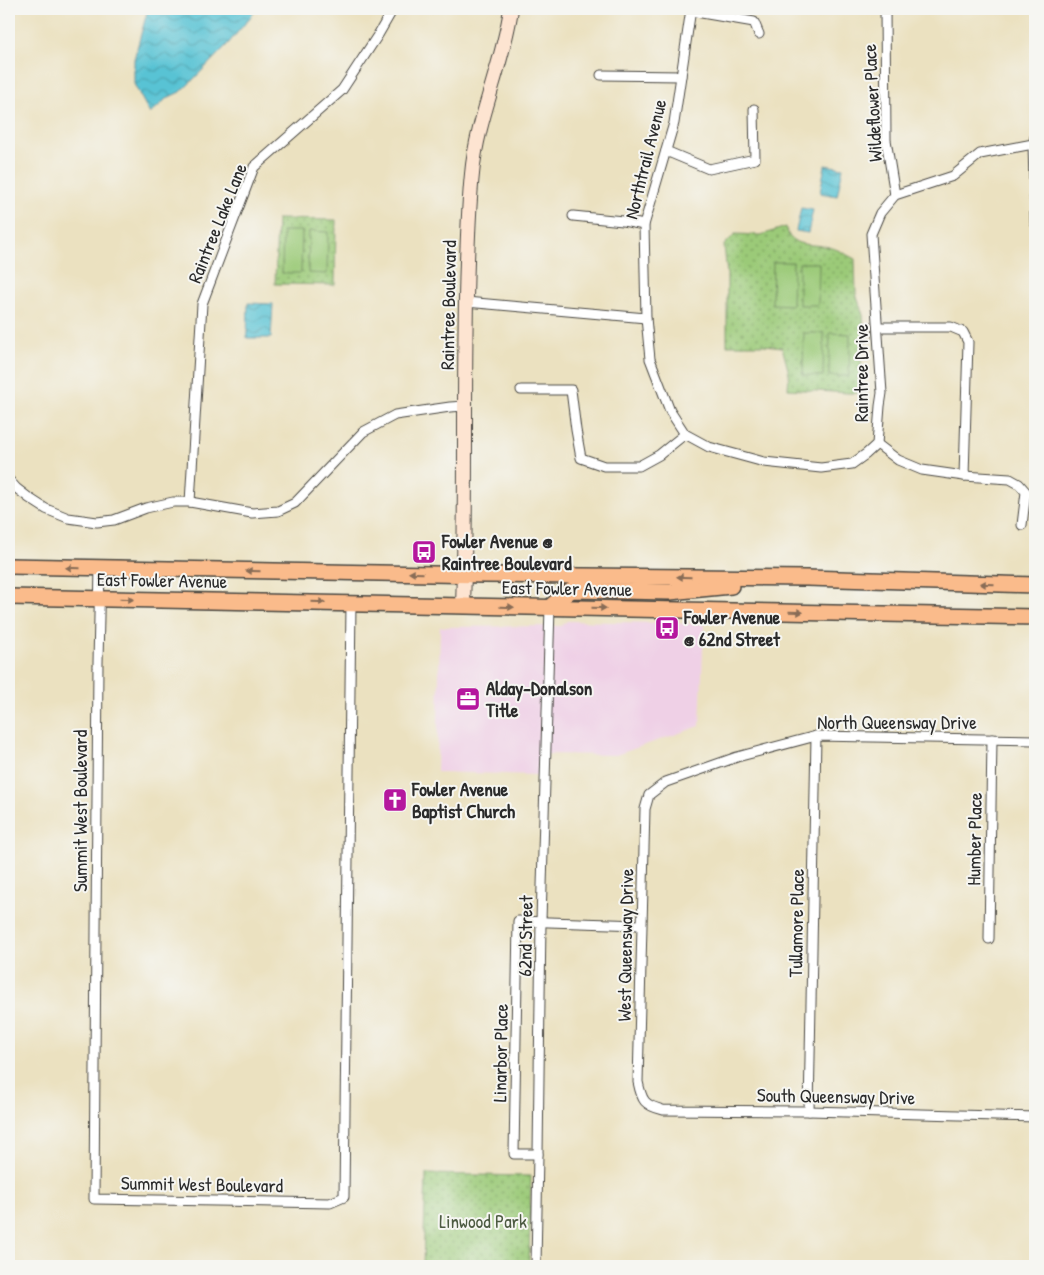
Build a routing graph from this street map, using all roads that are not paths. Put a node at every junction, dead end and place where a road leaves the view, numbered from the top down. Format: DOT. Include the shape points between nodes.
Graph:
graph roads {
  1 [pos="393,9"];
  2 [pos="511,9"];
  3 [pos="885,9"];
  4 [pos="690,10"];
  5 [pos="759,34"];
  6 [pos="600,75"];
  7 [pos="681,76"];
  8 [pos="754,110"];
  9 [pos="1034,141"];
  10 [pos="666,151"];
  11 [pos="895,196"];
  12 [pos="573,216"];
  13 [pos="1035,223"];
  14 [pos="644,225"];
  15 [pos="466,302"];
  16 [pos="646,318"];
  17 [pos="878,327"];
  18 [pos="521,390"];
  19 [pos="465,406"];
  20 [pos="685,434"];
  21 [pos="877,444"];
  22 [pos="964,476"];
  23 [pos="9,480"];
  24 [pos="190,502"];
  25 [pos="1022,525"];
  26 [pos="9,566"];
  27 [pos="100,568"];
  28 [pos="464,574"];
  29 [pos="807,578"];
  30 [pos="1035,585"];
  31 [pos="9,597"];
  32 [pos="98,598"];
  33 [pos="351,603"];
  34 [pos="463,606"];
  35 [pos="550,607"];
  36 [pos="1035,617"];
  37 [pos="816,736"];
  38 [pos="992,739"];
  39 [pos="1035,740"];
  40 [pos="650,795"];
  41 [pos="541,921"];
  42 [pos="641,924"];
  43 [pos="989,939"];
  44 [pos="641,1097"];
  45 [pos="809,1111"];
  46 [pos="1035,1117"];
  47 [pos="538,1154"];
  48 [pos="536,1266"];
  1 -- 24 [label="street, Raintree Lake Lane" via="342,90 254,167 202,304"];
  2 -- 15 [label="street, Raintree Boulevard" via="472,172"];
  3 -- 11 [label="street, Wildeflower Place" via="886,140"];
  4 -- 5 [label="street" via="754,22"];
  4 -- 7 [label="street, Northtrail Avenue"];
  6 -- 7 [label="street"];
  7 -- 10 [label="street, Northtrail Avenue"];
  8 -- 10 [label="street" via="755,158 709,169"];
  9 -- 11 [label="street" via="980,154 954,176"];
  9 -- 13 [label="street"];
  10 -- 14 [label="street, Northtrail Avenue"];
  11 -- 17 [label="street, Raintree Drive" via="880,213 871,234"];
  12 -- 14 [label="street"];
  14 -- 16 [label="street, Northtrail Avenue"];
  15 -- 16 [label="street"];
  15 -- 19 [label="street, Raintree Boulevard"];
  16 -- 20 [label="street, Raintree Drive" via="650,359 670,411"];
  17 -- 21 [label="street, Raintree Drive" via="882,393"];
  17 -- 22 [label="street" via="951,327 963,332 968,342"];
  18 -- 20 [label="street" via="571,390 581,458 604,466 639,466"];
  19 -- 24 [label="street" via="395,415 363,432 295,503 278,511 252,513"];
  19 -- 28 [label="street, Raintree Boulevard"];
  20 -- 21 [label="street, Raintree Drive" via="709,447 764,462 821,468 852,464"];
  21 -- 22 [label="street" via="898,460 922,470"];
  22 -- 25 [label="street" via="1010,480 1019,484 1026,492"];
  23 -- 24 [label="street" via="46,509 68,518 97,522 114,520 164,503"];
  27 -- 26 [label="main road, East Fowler Avenue, one-way"];
  28 -- 27 [label="main road, East Fowler Avenue, one-way"];
  27 -- 32 [label="street, Summit West Boulevard"];
  29 -- 28 [label="main road, East Fowler Avenue, one-way"];
  28 -- 34 [label="street, Raintree Boulevard"];
  30 -- 29 [label="main road, East Fowler Avenue, one-way"];
  29 -- 35 [label="main road" via="670,592 572,590"];
  31 -- 32 [label="main road, East Fowler Avenue"];
  32 -- 33 [label="main road, East Fowler Avenue, one-way"];
  32 -- 33 [label="street, Summit West Boulevard" via="94,1198 312,1203 330,1203 344,1197"];
  33 -- 34 [label="main road, East Fowler Avenue"];
  34 -- 35 [label="main road, East Fowler Avenue, one-way"];
  35 -- 36 [label="main road, East Fowler Avenue, one-way"];
  35 -- 41 [label="street, 62nd Street"];
  37 -- 38 [label="street, North Queensway Drive"];
  37 -- 40 [label="street, North Queensway Drive" via="737,756 666,782"];
  37 -- 45 [label="street, Tullamore Place"];
  38 -- 39 [label="street, North Queensway Drive"];
  38 -- 43 [label="street, Humber Place"];
  40 -- 42 [label="street, West Queensway Drive" via="644,809"];
  41 -- 42 [label="street"];
  41 -- 47 [label="street, 62nd Street"];
  41 -- 47 [label="street, Linarbor Place" via="518,921 514,1154"];
  42 -- 44 [label="street, West Queensway Drive" via="638,1082"];
  44 -- 45 [label="street, South Queensway Drive" via="650,1106 663,1110"];
  45 -- 46 [label="street, South Queensway Drive"];
  47 -- 48 [label="street, 62nd Street"];
}
